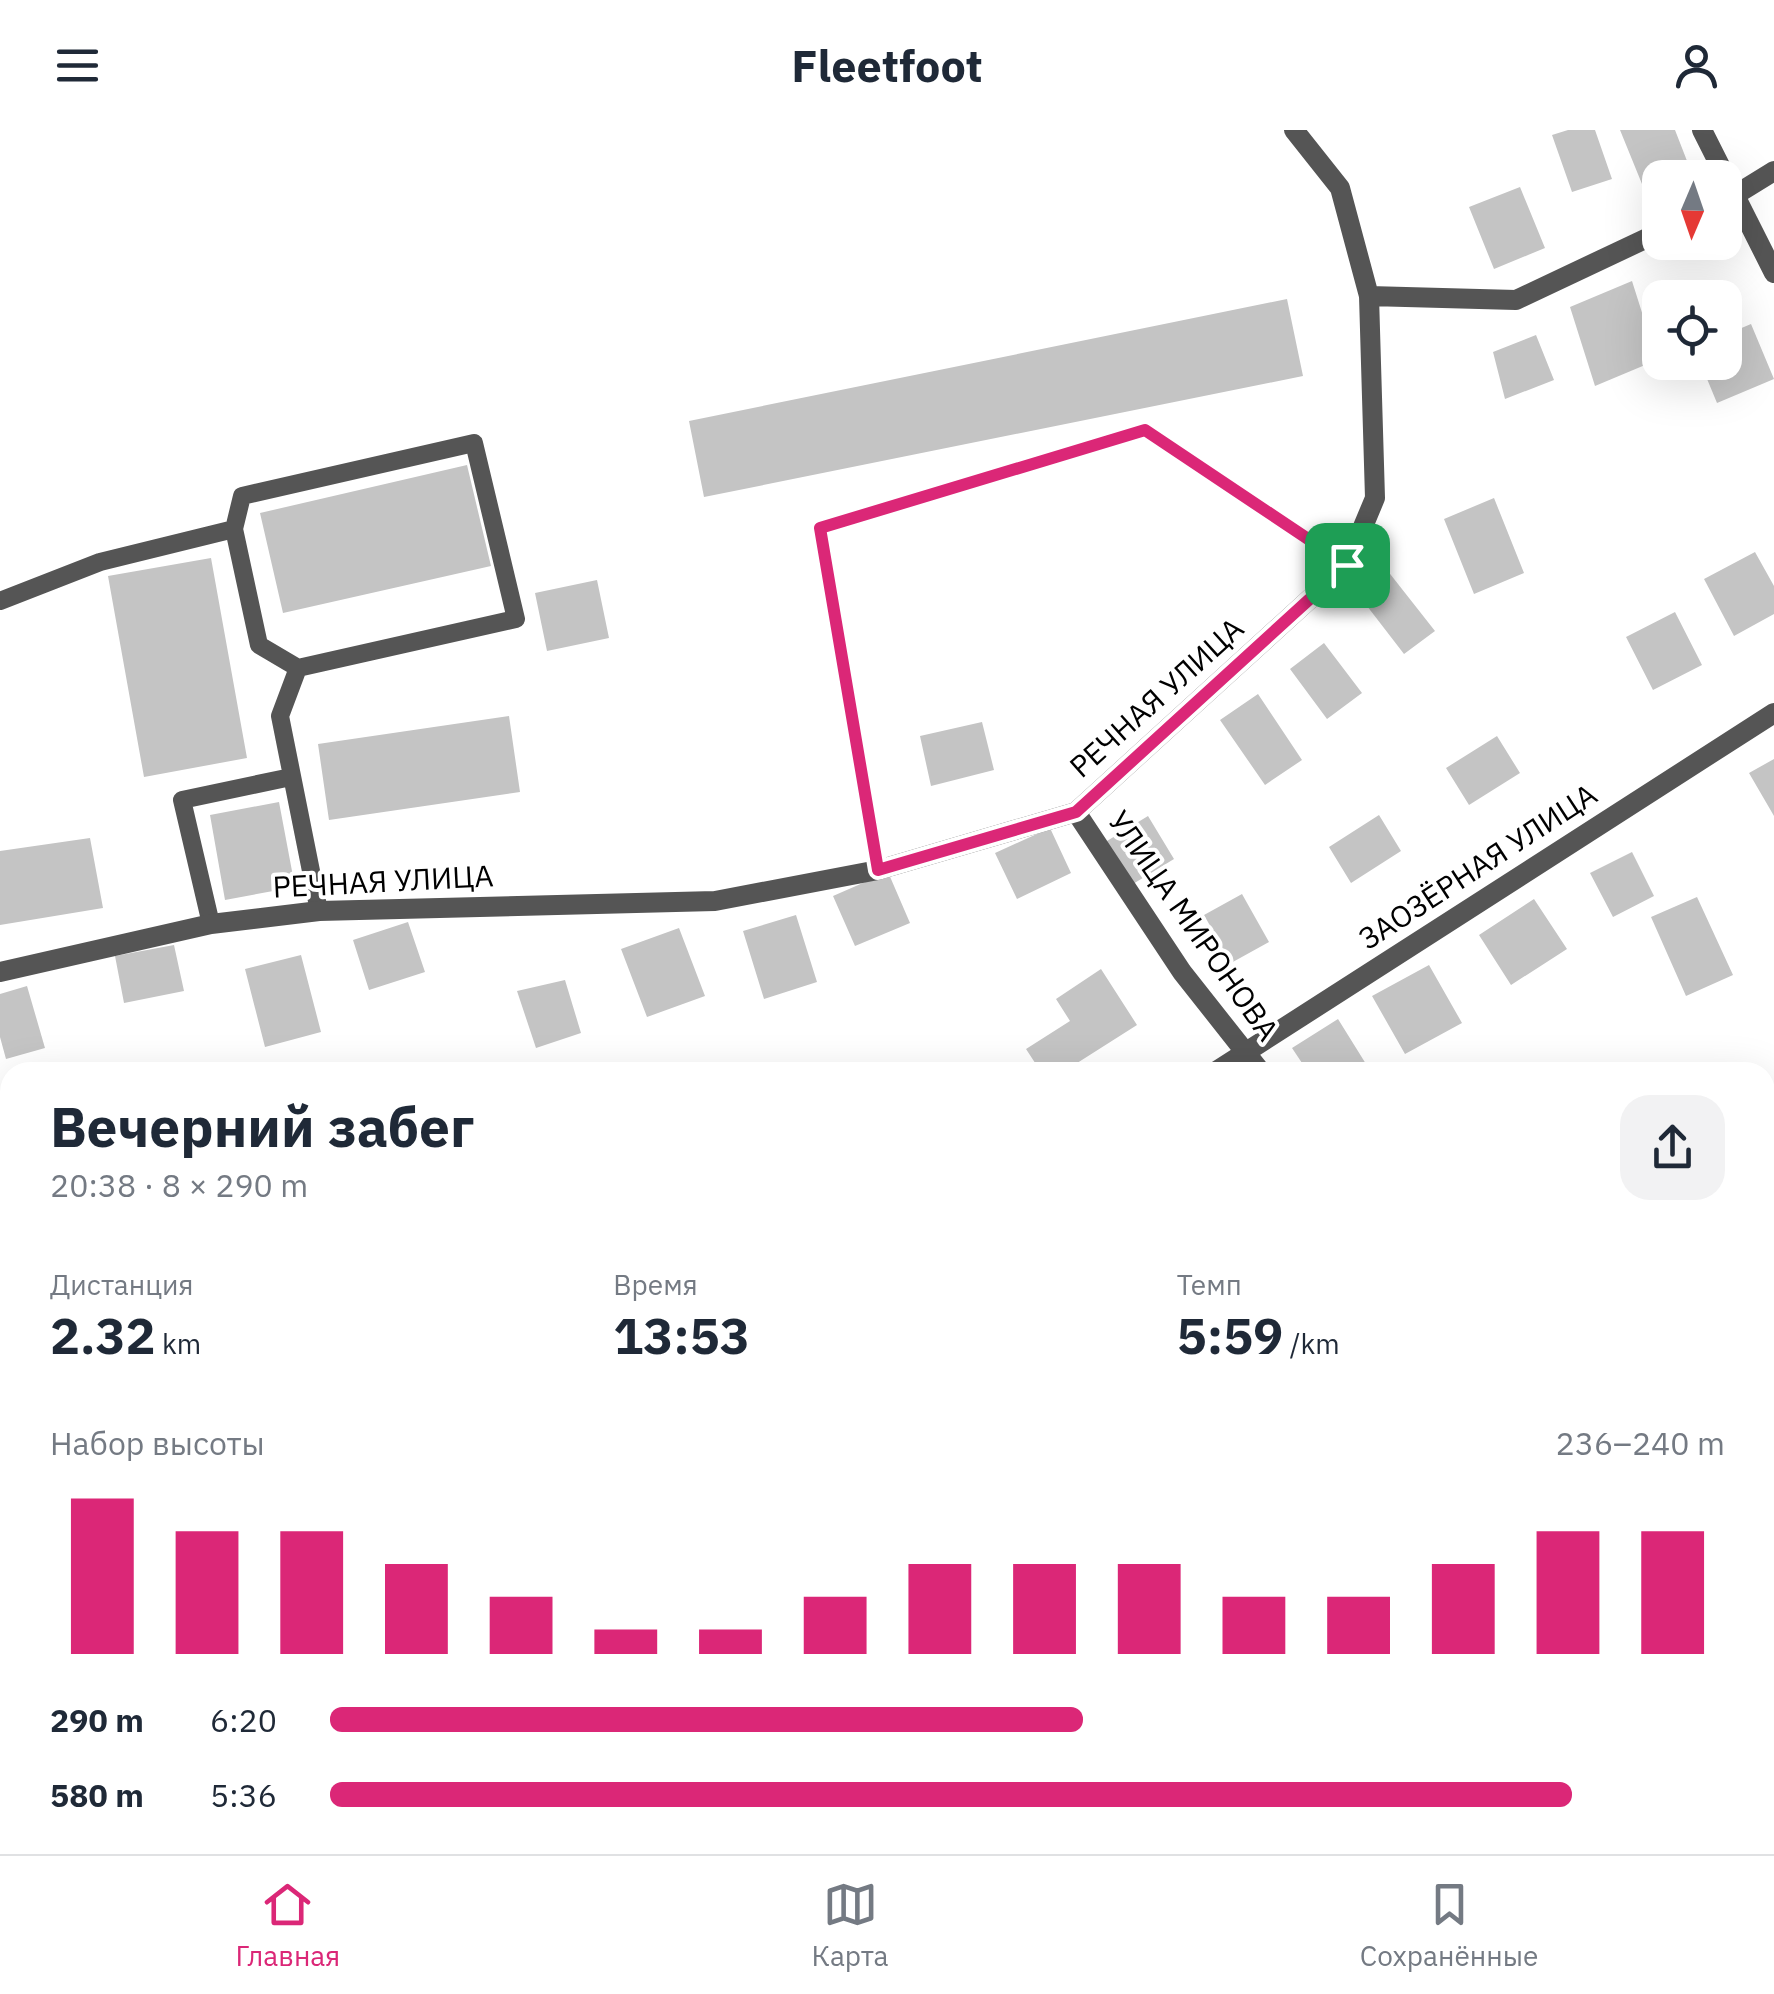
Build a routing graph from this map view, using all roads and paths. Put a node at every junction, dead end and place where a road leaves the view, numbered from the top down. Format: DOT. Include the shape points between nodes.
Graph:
graph roads {
  1 [pos="1294,130"];
  2 [pos="1702,130"];
  3 [pos="1713,160"];
  4 [pos="1774,171"];
  5 [pos="1742,191"];
  6 [pos="1742,217"];
  7 [pos="1642,240"];
  8 [pos="1774,273"];
  9 [pos="1369,296"];
  10 [pos="234,529"];
  11 [pos="1347,565"];
  12 [pos="0,601"];
  13 [pos="298,668"];
  14 [pos="1774,713"];
  15 [pos="292,776"];
  16 [pos="1076,812"];
  17 [pos="878,870"];
  18 [pos="318,911"];
  19 [pos="211,924"];
  20 [pos="0,972"];
  21 [pos="1242,1053"];
  22 [pos="1229,1062"];
  23 [pos="1251,1062"];
  1 -- 9 [label="street, РЕЧНАЯ УЛИЦА" via="1340,188"];
  2 -- 3 [label="street"];
  4 -- 5 [label="street"];
  6 -- 8 [label="street"];
  7 -- 9 [label="street" via="1516,300"];
  9 -- 11 [label="street, РЕЧНАЯ УЛИЦА" via="1375,498"];
  10 -- 12 [label="lane" via="100,562"];
  10 -- 13 [label="lane" via="259,645"];
  10 -- 13 [label="lane" via="242,496 474,443 516,620"];
  11 -- 16 [label="street, РЕЧНАЯ УЛИЦА"];
  11 -- 17 [label="lane" via="1145,430 820,528"];
  13 -- 15 [label="lane" via="280,716"];
  14 -- 21 [label="street, ЗАОЗЁРНАЯ УЛИЦА"];
  15 -- 18 [label="lane"];
  15 -- 19 [label="lane" via="182,800"];
  16 -- 17 [label="street, РЕЧНАЯ УЛИЦА"];
  16 -- 21 [label="street, УЛИЦА МИРОНОВА"];
  17 -- 18 [label="street, РЕЧНАЯ УЛИЦА" via="715,901"];
  18 -- 19 [label="street, РЕЧНАЯ УЛИЦА"];
  19 -- 20 [label="street, РЕЧНАЯ УЛИЦА"];
  21 -- 22 [label="street, ЗАОЗЁРНАЯ УЛИЦА"];
  21 -- 23 [label="street, УЛИЦА МИРОНОВА"];
}
